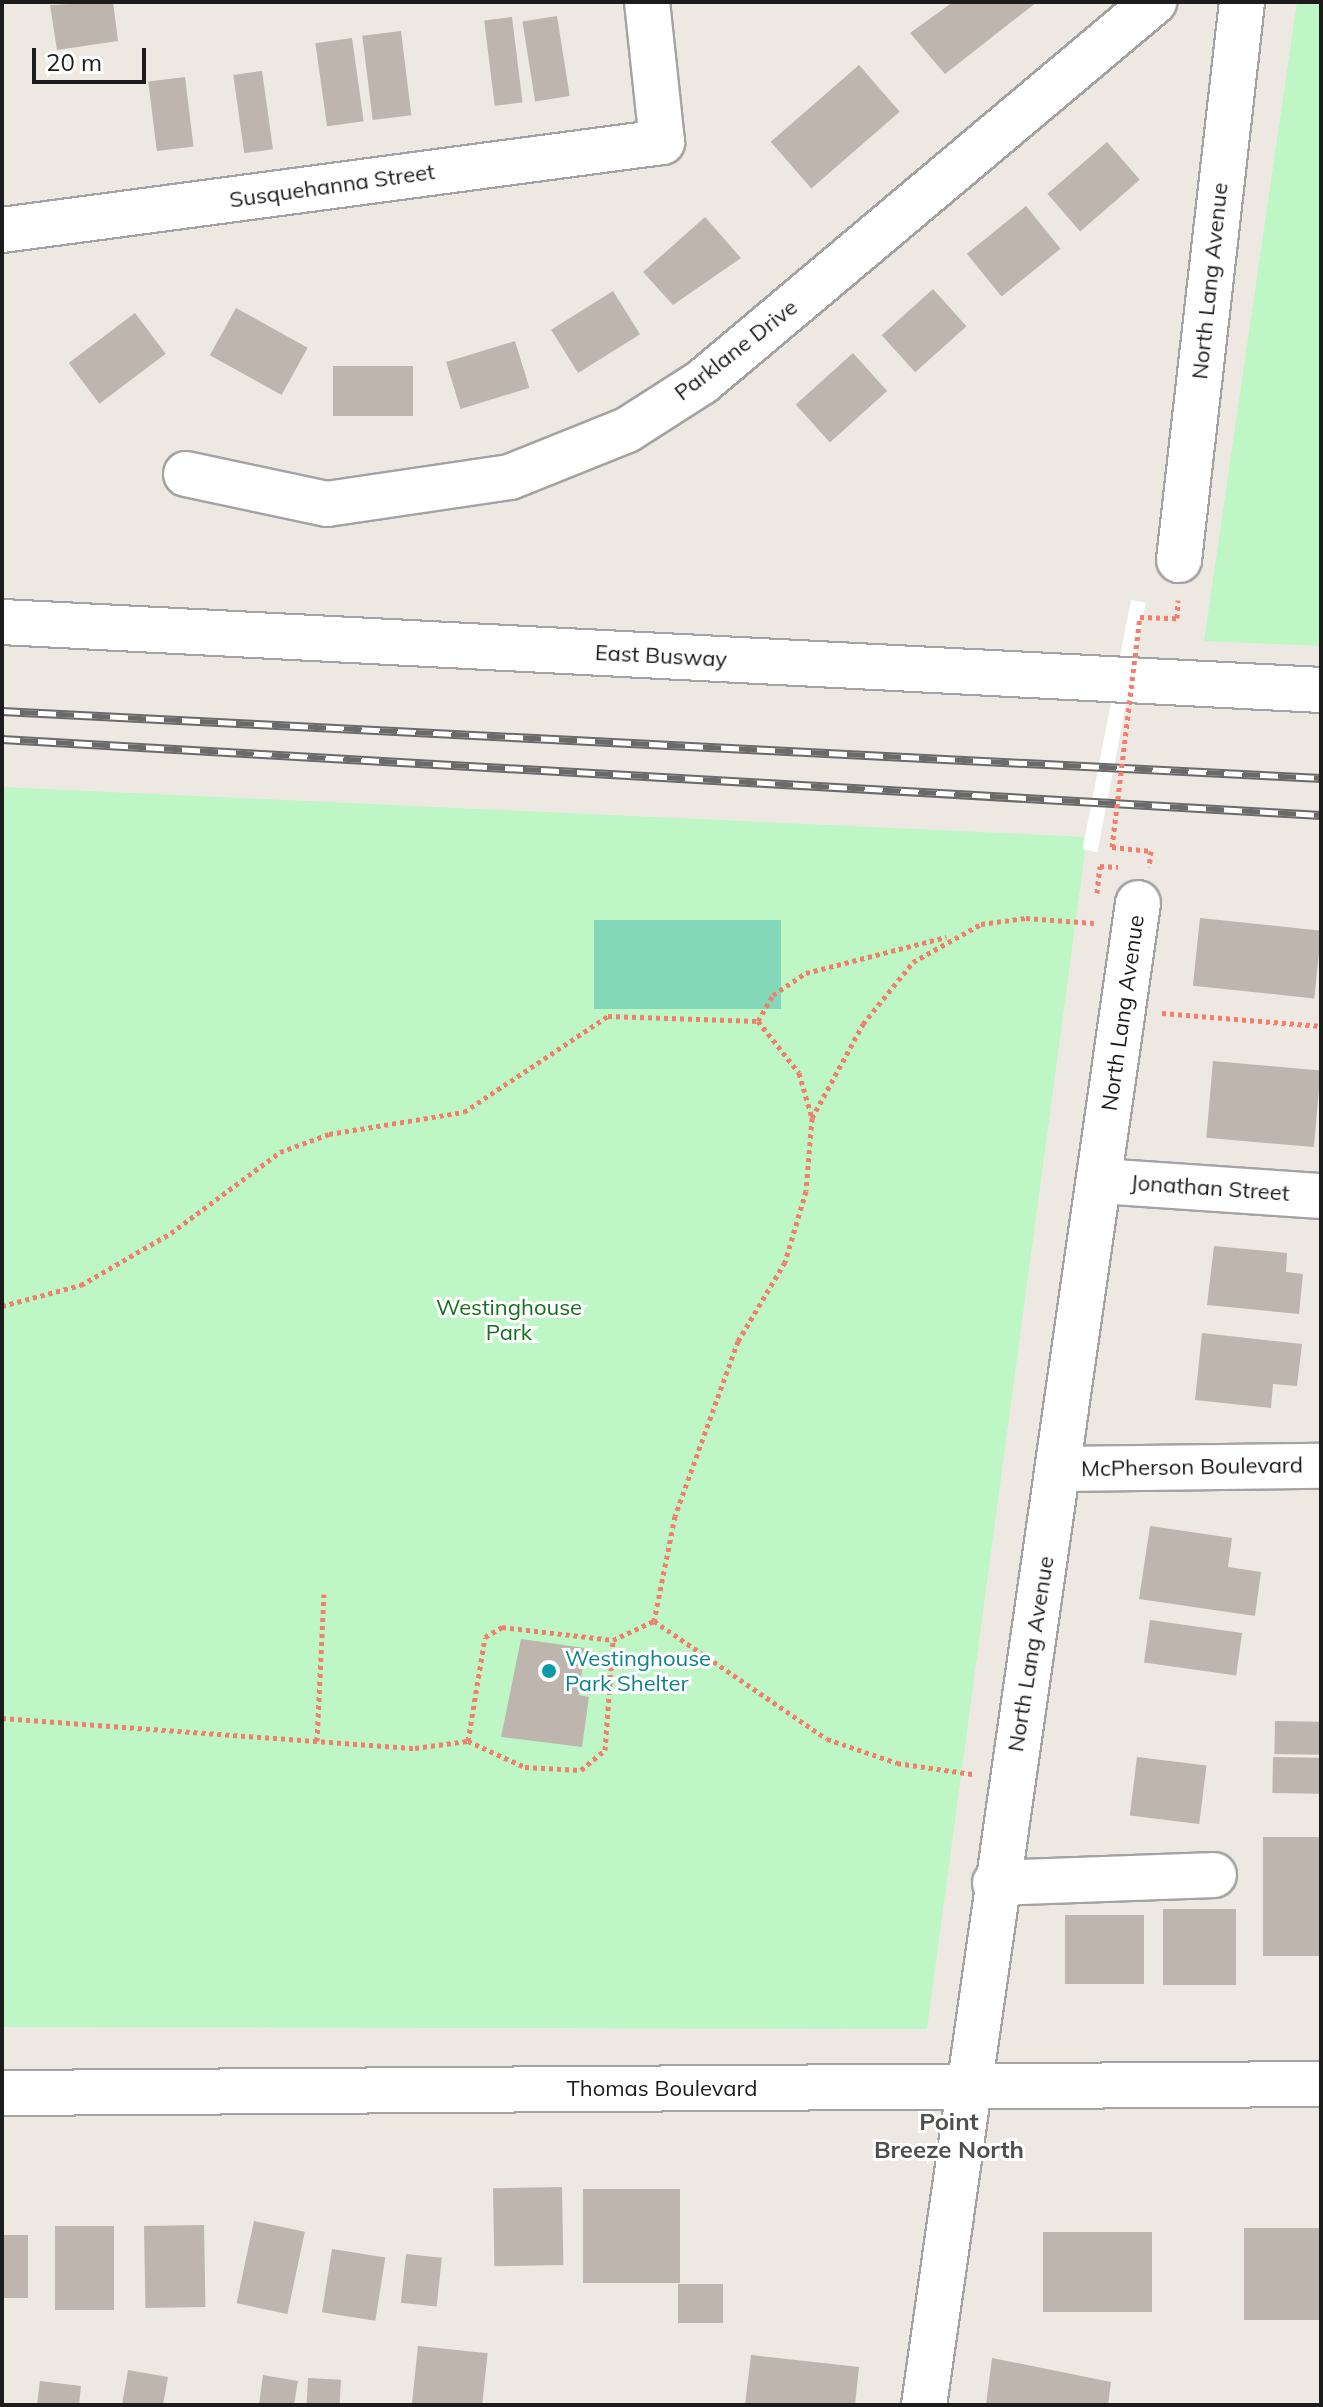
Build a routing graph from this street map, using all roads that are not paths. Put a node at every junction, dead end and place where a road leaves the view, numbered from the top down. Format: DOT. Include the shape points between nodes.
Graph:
graph roads {
  1 [pos="647,2"];
  2 [pos="1154,2"];
  3 [pos="1242,2"];
  4 [pos="2,230"];
  5 [pos="186,474"];
  6 [pos="1179,572"];
  7 [pos="2,622"];
  8 [pos="1321,690"];
  9 [pos="1117,903"];
  10 [pos="1100,1181"];
  11 [pos="1321,1196"];
  12 [pos="1321,1466"];
  13 [pos="1062,1469"];
  14 [pos="1214,1875"];
  15 [pos="995,1883"];
  16 [pos="1321,2084"];
  17 [pos="966,2087"];
  18 [pos="2,2093"];
  19 [pos="924,2405"];
  1 -- 4 [label="street, Susquehanna Street" via="662,142"];
  2 -- 5 [label="street, Parklane Drive" via="702,382 627,430 510,477 327,504"];
  3 -- 6 [label="street, North Lang Avenue"];
  7 -- 8 [label="street, East Busway"];
  9 -- 10 [label="street, North Lang Avenue"];
  10 -- 11 [label="street, Jonathan Street"];
  10 -- 13 [label="street, North Lang Avenue"];
  12 -- 13 [label="street, McPherson Boulevard"];
  13 -- 15 [label="street, North Lang Avenue"];
  14 -- 15 [label="street"];
  15 -- 17 [label="street, North Lang Avenue"];
  16 -- 17 [label="street, Thomas Boulevard"];
  17 -- 18 [label="street, Thomas Boulevard"];
  17 -- 19 [label="street, North Lang Avenue"];
}
